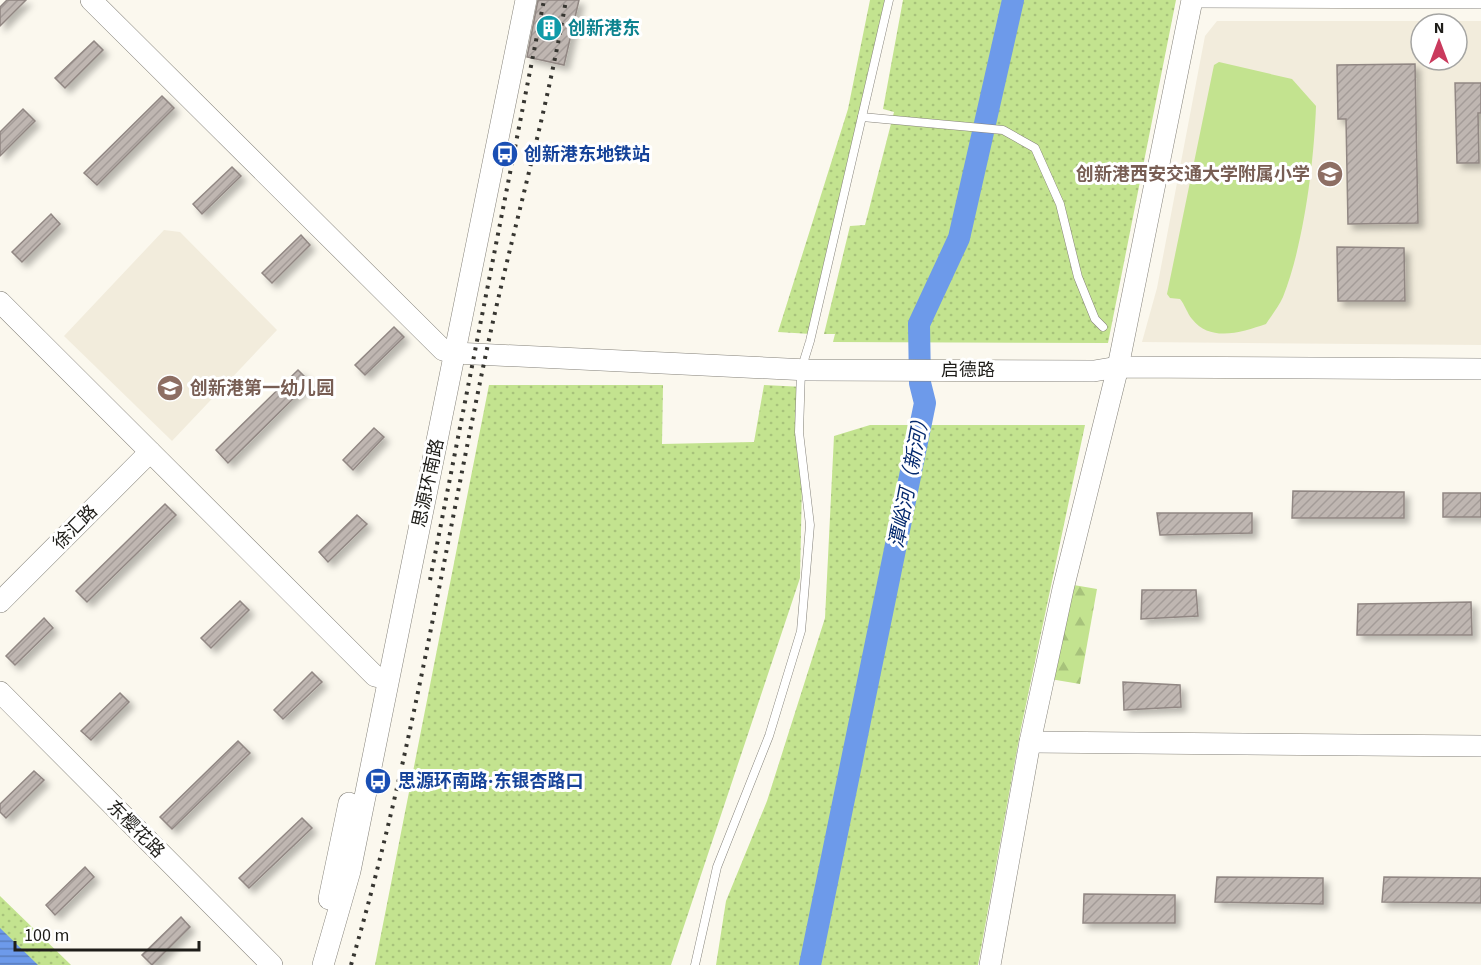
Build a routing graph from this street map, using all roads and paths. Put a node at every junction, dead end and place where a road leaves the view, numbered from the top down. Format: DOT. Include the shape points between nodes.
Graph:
graph roads {
  1 [pos="91,0"];
  2 [pos="512,0"];
  3 [pos="526,0"];
  4 [pos="889,0"];
  5 [pos="1192,0"];
  6 [pos="1481,1"];
  7 [pos="862,117"];
  8 [pos="0,302"];
  9 [pos="1103,327"];
  10 [pos="449,351"];
  11 [pos="1118,367"];
  12 [pos="1481,369"];
  13 [pos="804,370"];
  14 [pos="150,453"];
  15 [pos="0,602"];
  16 [pos="381,677"];
  17 [pos="0,692"];
  18 [pos="1030,742"];
  19 [pos="1481,746"];
  20 [pos="272,965"];
  21 [pos="309,965"];
  22 [pos="323,965"];
  23 [pos="695,965"];
  24 [pos="990,965"];
  1 -- 10 [label="street"];
  2 -- 10 [label="street, 思源环南路"];
  3 -- 10 [label="street, 思源环南路"];
  4 -- 7 [label="lane"];
  5 -- 6 [label="street"];
  5 -- 11 [label="street"];
  7 -- 9 [label="lane" via="1003,130 1035,147 1060,204 1078,277 1095,319"];
  7 -- 13 [label="lane"];
  8 -- 14 [label="street"];
  10 -- 13 [label="street, 启德路"];
  10 -- 16 [label="street, 思源环南路"];
  11 -- 12 [label="street, 启德路"];
  11 -- 13 [label="street, 启德路" via="1094,371"];
  11 -- 18 [label="street"];
  13 -- 23 [label="lane" via="799,432 810,525 801,631 770,736 717,867"];
  14 -- 15 [label="street, 徐汇路"];
  14 -- 16 [label="street"];
  16 -- 21 [label="street, 思源环南路"];
  16 -- 22 [label="street, 思源环南路" via="350,871"];
  17 -- 20 [label="street, 东樱花路"];
  18 -- 19 [label="street"];
  18 -- 24 [label="street"];
}
